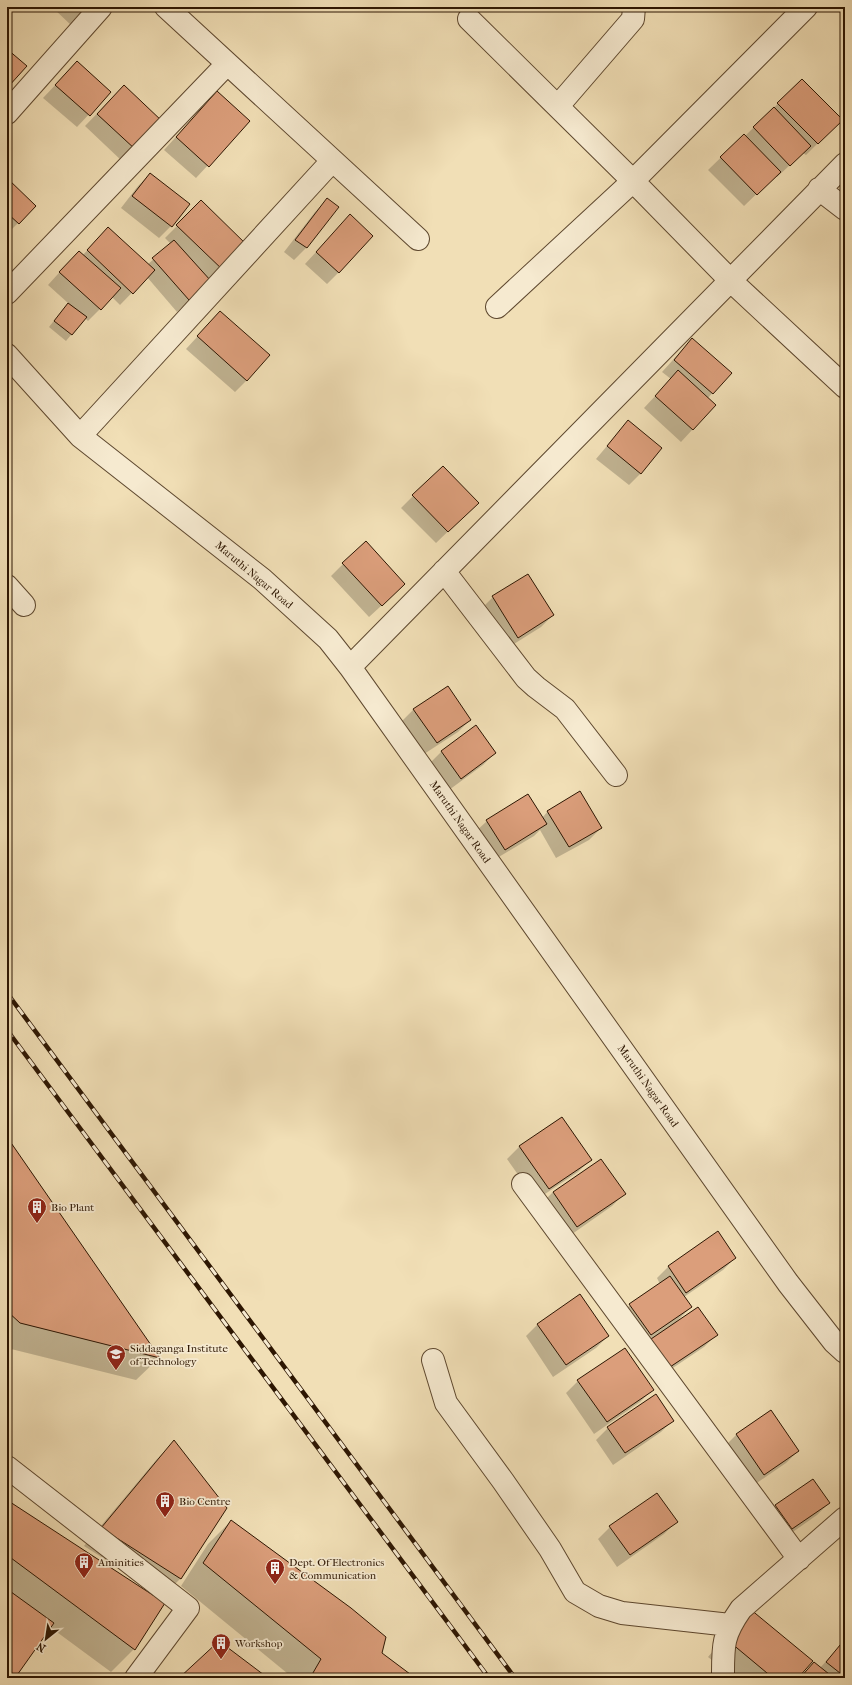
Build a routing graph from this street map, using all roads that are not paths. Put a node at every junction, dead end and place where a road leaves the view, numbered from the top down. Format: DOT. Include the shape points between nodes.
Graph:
graph roads {
  1 [pos="101,7"];
  2 [pos="166,7"];
  3 [pos="634,7"];
  4 [pos="806,7"];
  5 [pos="469,19"];
  6 [pos="227,64"];
  7 [pos="9,106"];
  8 [pos="558,106"];
  9 [pos="332,161"];
  10 [pos="845,164"];
  11 [pos="633,181"];
  12 [pos="819,189"];
  13 [pos="845,209"];
  14 [pos="418,240"];
  15 [pos="730,281"];
  16 [pos="7,293"];
  17 [pos="497,307"];
  18 [pos="7,355"];
  19 [pos="845,387"];
  20 [pos="80,436"];
  21 [pos="444,571"];
  22 [pos="7,586"];
  23 [pos="24,605"];
  24 [pos="350,667"];
  25 [pos="616,775"];
  26 [pos="523,1184"];
  27 [pos="845,1352"];
  28 [pos="433,1360"];
  29 [pos="7,1467"];
  30 [pos="845,1518"];
  31 [pos="799,1559"];
  32 [pos="730,1625"];
  33 [pos="136,1678"];
  34 [pos="723,1678"];
  1 -- 7 [label="street"];
  2 -- 6 [label="street"];
  3 -- 8 [label="street" via="633,19"];
  4 -- 11 [label="street"];
  5 -- 8 [label="street"];
  6 -- 9 [label="street"];
  6 -- 16 [label="street"];
  8 -- 11 [label="street"];
  9 -- 14 [label="street"];
  9 -- 20 [label="street"];
  10 -- 12 [label="street"];
  11 -- 15 [label="street"];
  11 -- 17 [label="street"];
  12 -- 13 [label="street"];
  12 -- 15 [label="street"];
  15 -- 19 [label="street"];
  15 -- 21 [label="street"];
  18 -- 20 [label="street, Maruthi Nagar Road"];
  20 -- 24 [label="street, Maruthi Nagar Road" via="262,579 328,639"];
  21 -- 24 [label="street"];
  21 -- 25 [label="street" via="526,678 565,708"];
  22 -- 23 [label="street"];
  24 -- 27 [label="street, Maruthi Nagar Road" via="788,1283 834,1342"];
  26 -- 31 [label="street"];
  28 -- 32 [label="street" via="446,1404 512,1493 576,1592 599,1606 622,1613"];
  29 -- 33 [label="street" via="188,1608"];
  30 -- 31 [label="street"];
  31 -- 32 [label="street" via="741,1609"];
  32 -- 34 [label="street" via="723,1643"];
}
